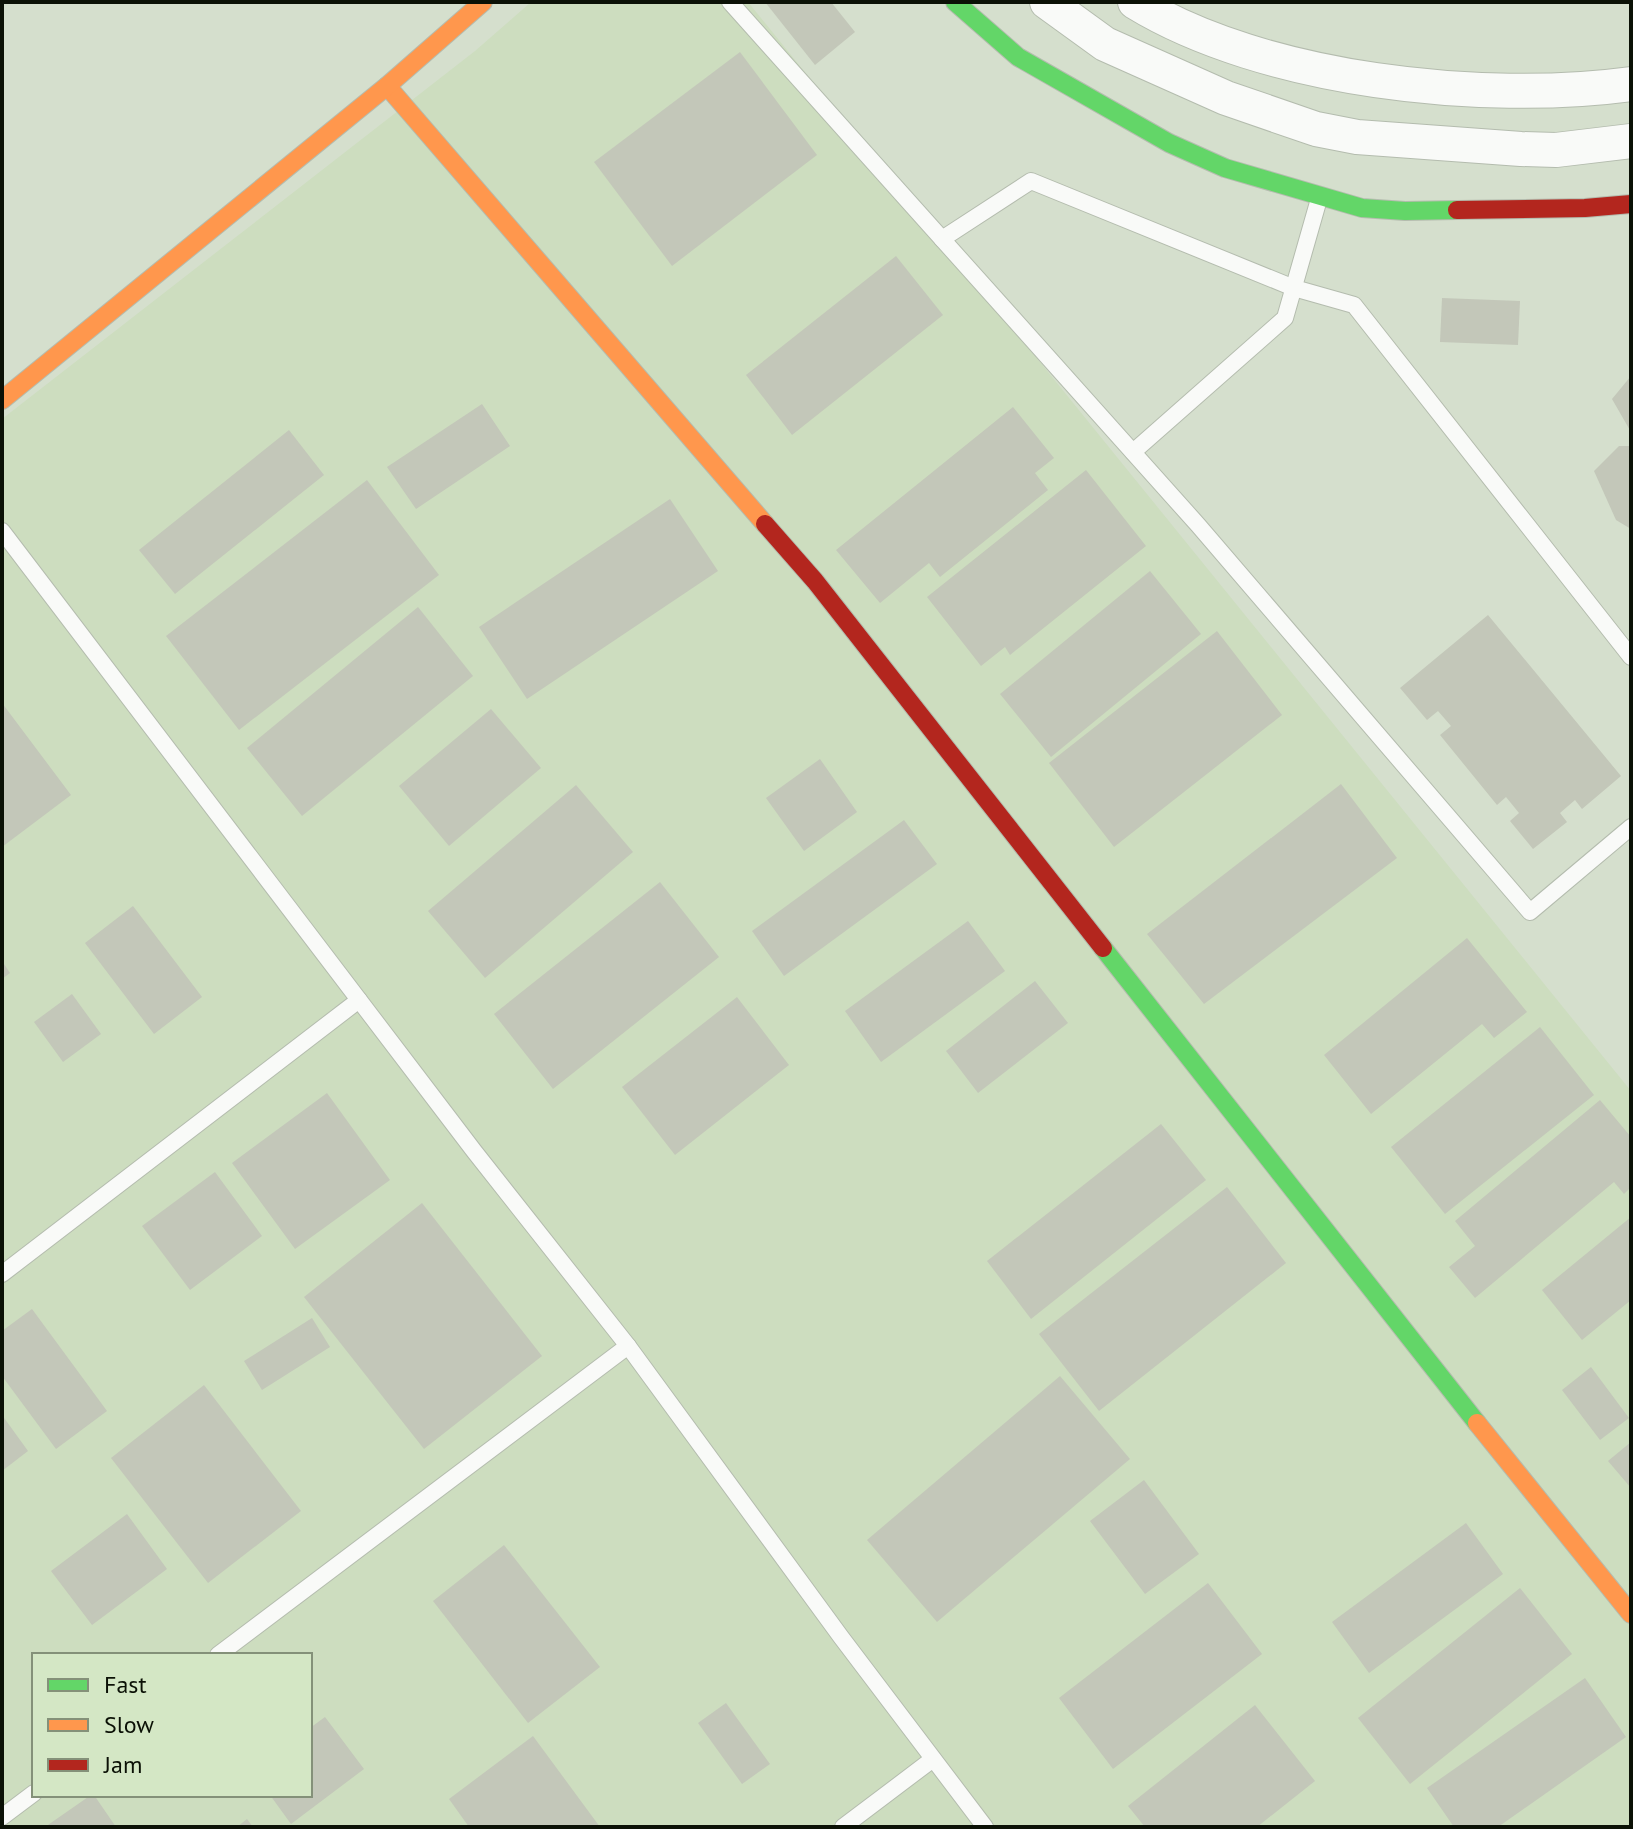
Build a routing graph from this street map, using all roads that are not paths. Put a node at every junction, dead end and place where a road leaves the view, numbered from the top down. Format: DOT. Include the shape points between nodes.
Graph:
graph roads {
  1 [pos="483,2"];
  2 [pos="730,2"];
  3 [pos="955,2"];
  4 [pos="1047,2"];
  5 [pos="1135,2"];
  6 [pos="1631,84"];
  7 [pos="387,86"];
  8 [pos="1631,141"];
  9 [pos="1320,196"];
  10 [pos="1631,204"];
  11 [pos="942,239"];
  12 [pos="1294,288"];
  13 [pos="2,400"];
  14 [pos="1133,452"];
  15 [pos="2,531"];
  16 [pos="1631,657"];
  17 [pos="1631,827"];
  18 [pos="359,1000"];
  19 [pos="2,1274"];
  20 [pos="628,1346"];
  21 [pos="1631,1614"];
  22 [pos="221,1653"];
  23 [pos="933,1759"];
  24 [pos="32,1794"];
  25 [pos="2,1817"];
  26 [pos="843,1827"];
  27 [pos="985,1827"];
  1 -- 7 [label="street"];
  2 -- 11 [label="lane"];
  3 -- 9 [label="street" via="1018,57 1169,143 1225,168"];
  4 -- 8 [label="street" via="1105,44 1226,98 1316,129 1521,149"];
  5 -- 6 [label="street" via="1201,36 1329,73 1468,88 1585,90"];
  7 -- 13 [label="street"];
  7 -- 21 [label="street" via="815,581"];
  9 -- 10 [label="street" via="1362,208 1405,211"];
  9 -- 12 [label="lane"];
  11 -- 12 [label="lane" via="1031,181"];
  11 -- 14 [label="lane"];
  12 -- 14 [label="lane" via="1285,318"];
  12 -- 16 [label="lane" via="1354,305"];
  14 -- 17 [label="lane" via="1530,912"];
  15 -- 18 [label="lane"];
  18 -- 19 [label="lane"];
  18 -- 20 [label="lane"];
  20 -- 22 [label="lane"];
  20 -- 23 [label="lane"];
  23 -- 26 [label="lane"];
  23 -- 27 [label="lane"];
  24 -- 25 [label="lane"];
}
